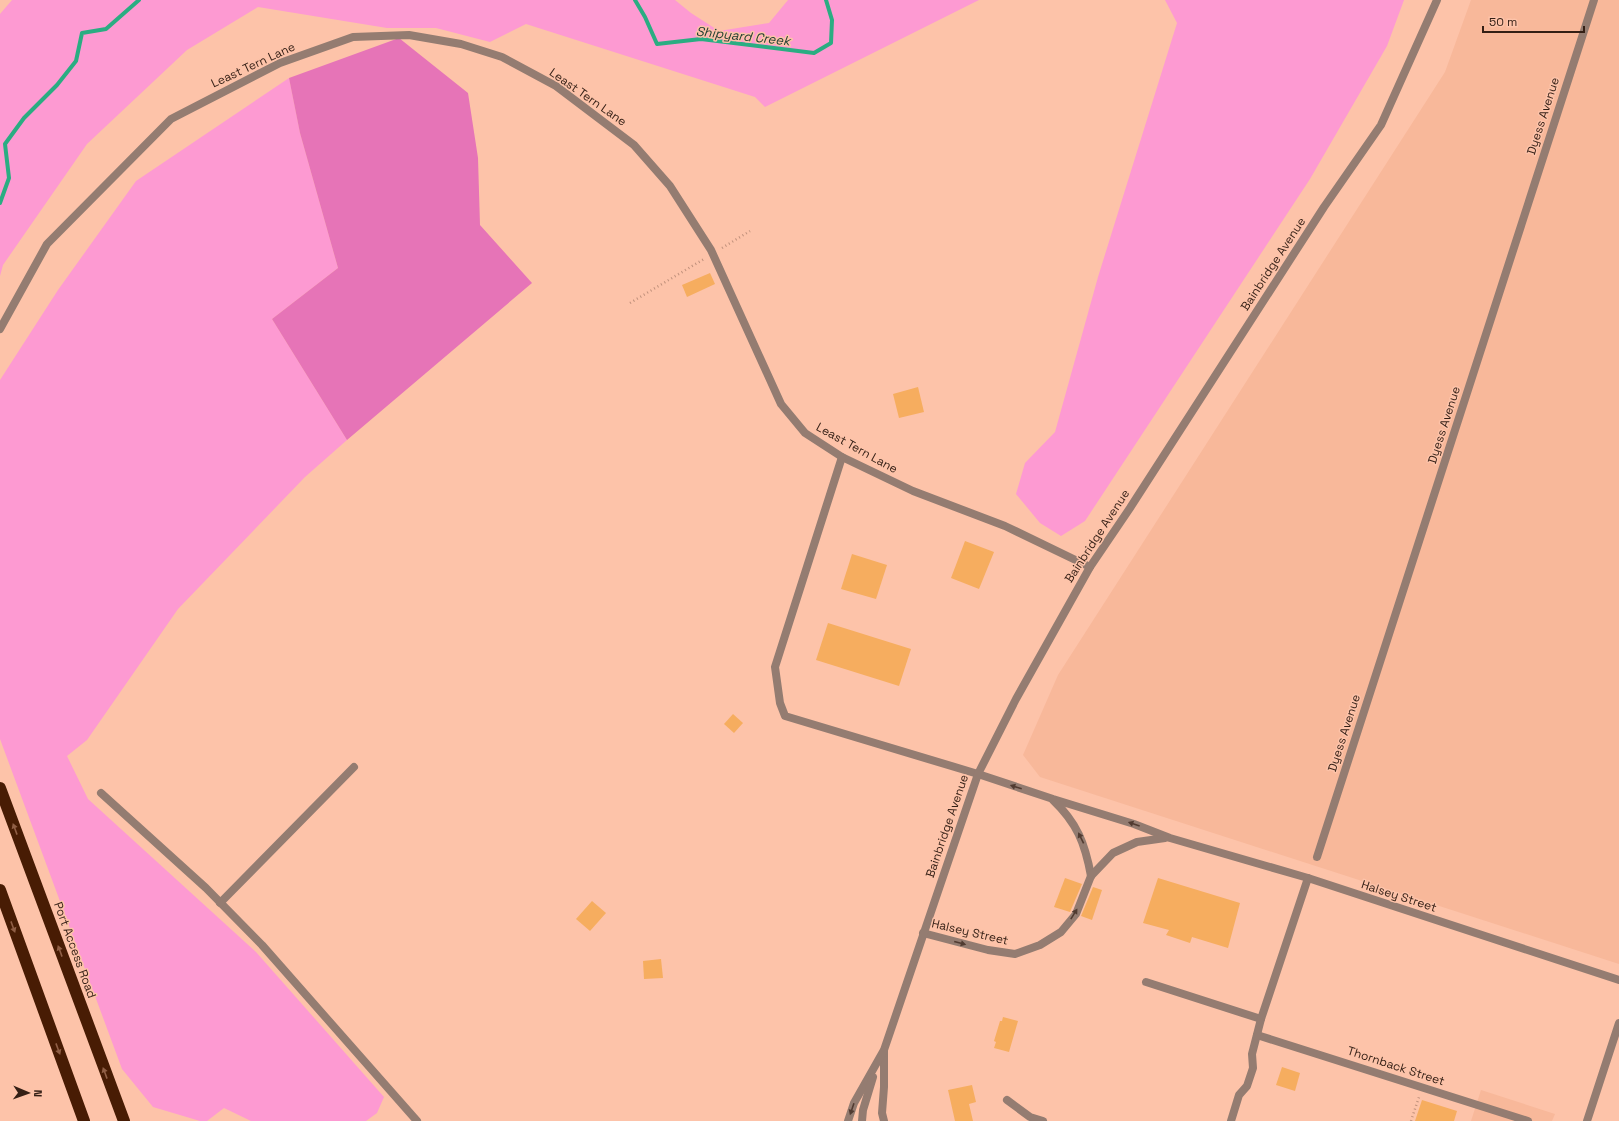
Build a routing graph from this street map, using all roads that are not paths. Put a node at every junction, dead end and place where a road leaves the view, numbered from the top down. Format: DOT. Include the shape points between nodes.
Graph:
graph roads {
  1 [pos="1436,0"];
  2 [pos="1594,0"];
  3 [pos="0,329"];
  4 [pos="842,456"];
  5 [pos="1090,567"];
  6 [pos="354,767"];
  7 [pos="978,774"];
  8 [pos="0,788"];
  9 [pos="100,793"];
  10 [pos="1053,799"];
  11 [pos="1170,838"];
  12 [pos="1317,857"];
  13 [pos="1091,876"];
  14 [pos="1308,878"];
  15 [pos="0,890"];
  16 [pos="220,903"];
  17 [pos="923,933"];
  18 [pos="1619,980"];
  19 [pos="1146,982"];
  20 [pos="1262,1019"];
  21 [pos="1619,1023"];
  22 [pos="1257,1035"];
  23 [pos="884,1050"];
  24 [pos="1007,1100"];
  25 [pos="84,1121"];
  26 [pos="124,1121"];
  27 [pos="417,1121"];
  28 [pos="848,1121"];
  29 [pos="862,1121"];
  30 [pos="884,1121"];
  31 [pos="1043,1121"];
  32 [pos="1231,1121"];
  33 [pos="1528,1121"];
  34 [pos="1587,1121"];
  1 -- 5 [label="street, Bainbridge Avenue" via="1381,125 1324,207"];
  2 -- 12 [label="street, Dyess Avenue"];
  3 -- 4 [label="street, Least Tern Lane" via="47,244 171,119 280,63 352,37 409,35 461,44 502,57 556,86 634,145 670,186 712,253 781,404 805,433"];
  4 -- 5 [label="street, Least Tern Lane" via="913,491 1005,526"];
  4 -- 7 [label="street, Halsey Street" via="775,667 780,703 785,716"];
  5 -- 7 [label="street, Bainbridge Avenue" via="1016,699"];
  6 -- 16 [label="street"];
  10 -- 7 [label="street, Halsey Street, one-way"];
  7 -- 17 [label="street, Bainbridge Avenue"];
  26 -- 8 [label="highway, Port Access Road, one-way"];
  9 -- 16 [label="street"];
  11 -- 10 [label="street, Halsey Street, one-way"];
  13 -- 10 [label="street, Halsey Street, one-way" via="1083,841 1068,815"];
  11 -- 13 [label="street, Halsey Street" via="1137,842 1119,850"];
  11 -- 14 [label="street, Halsey Street"];
  17 -- 13 [label="street, Halsey Street, one-way" via="988,950 1015,954 1040,945 1061,932 1076,914"];
  14 -- 18 [label="street, Halsey Street"];
  14 -- 20 [label="street"];
  15 -- 25 [label="highway, one-way"];
  16 -- 27 [label="street" via="262,945"];
  17 -- 23 [label="street, Bainbridge Avenue"];
  19 -- 20 [label="street"];
  20 -- 22 [label="street"];
  21 -- 34 [label="street"];
  22 -- 32 [label="street" via="1252,1054 1253,1068 1247,1086 1239,1095"];
  22 -- 33 [label="street, Thornback Street"];
  23 -- 28 [label="street, Bainbridge Avenue, one-way" via="854,1103"];
  23 -- 29 [label="street" via="868,1089"];
  23 -- 30 [label="street"];
  24 -- 31 [label="street" via="1030,1117"];
}
